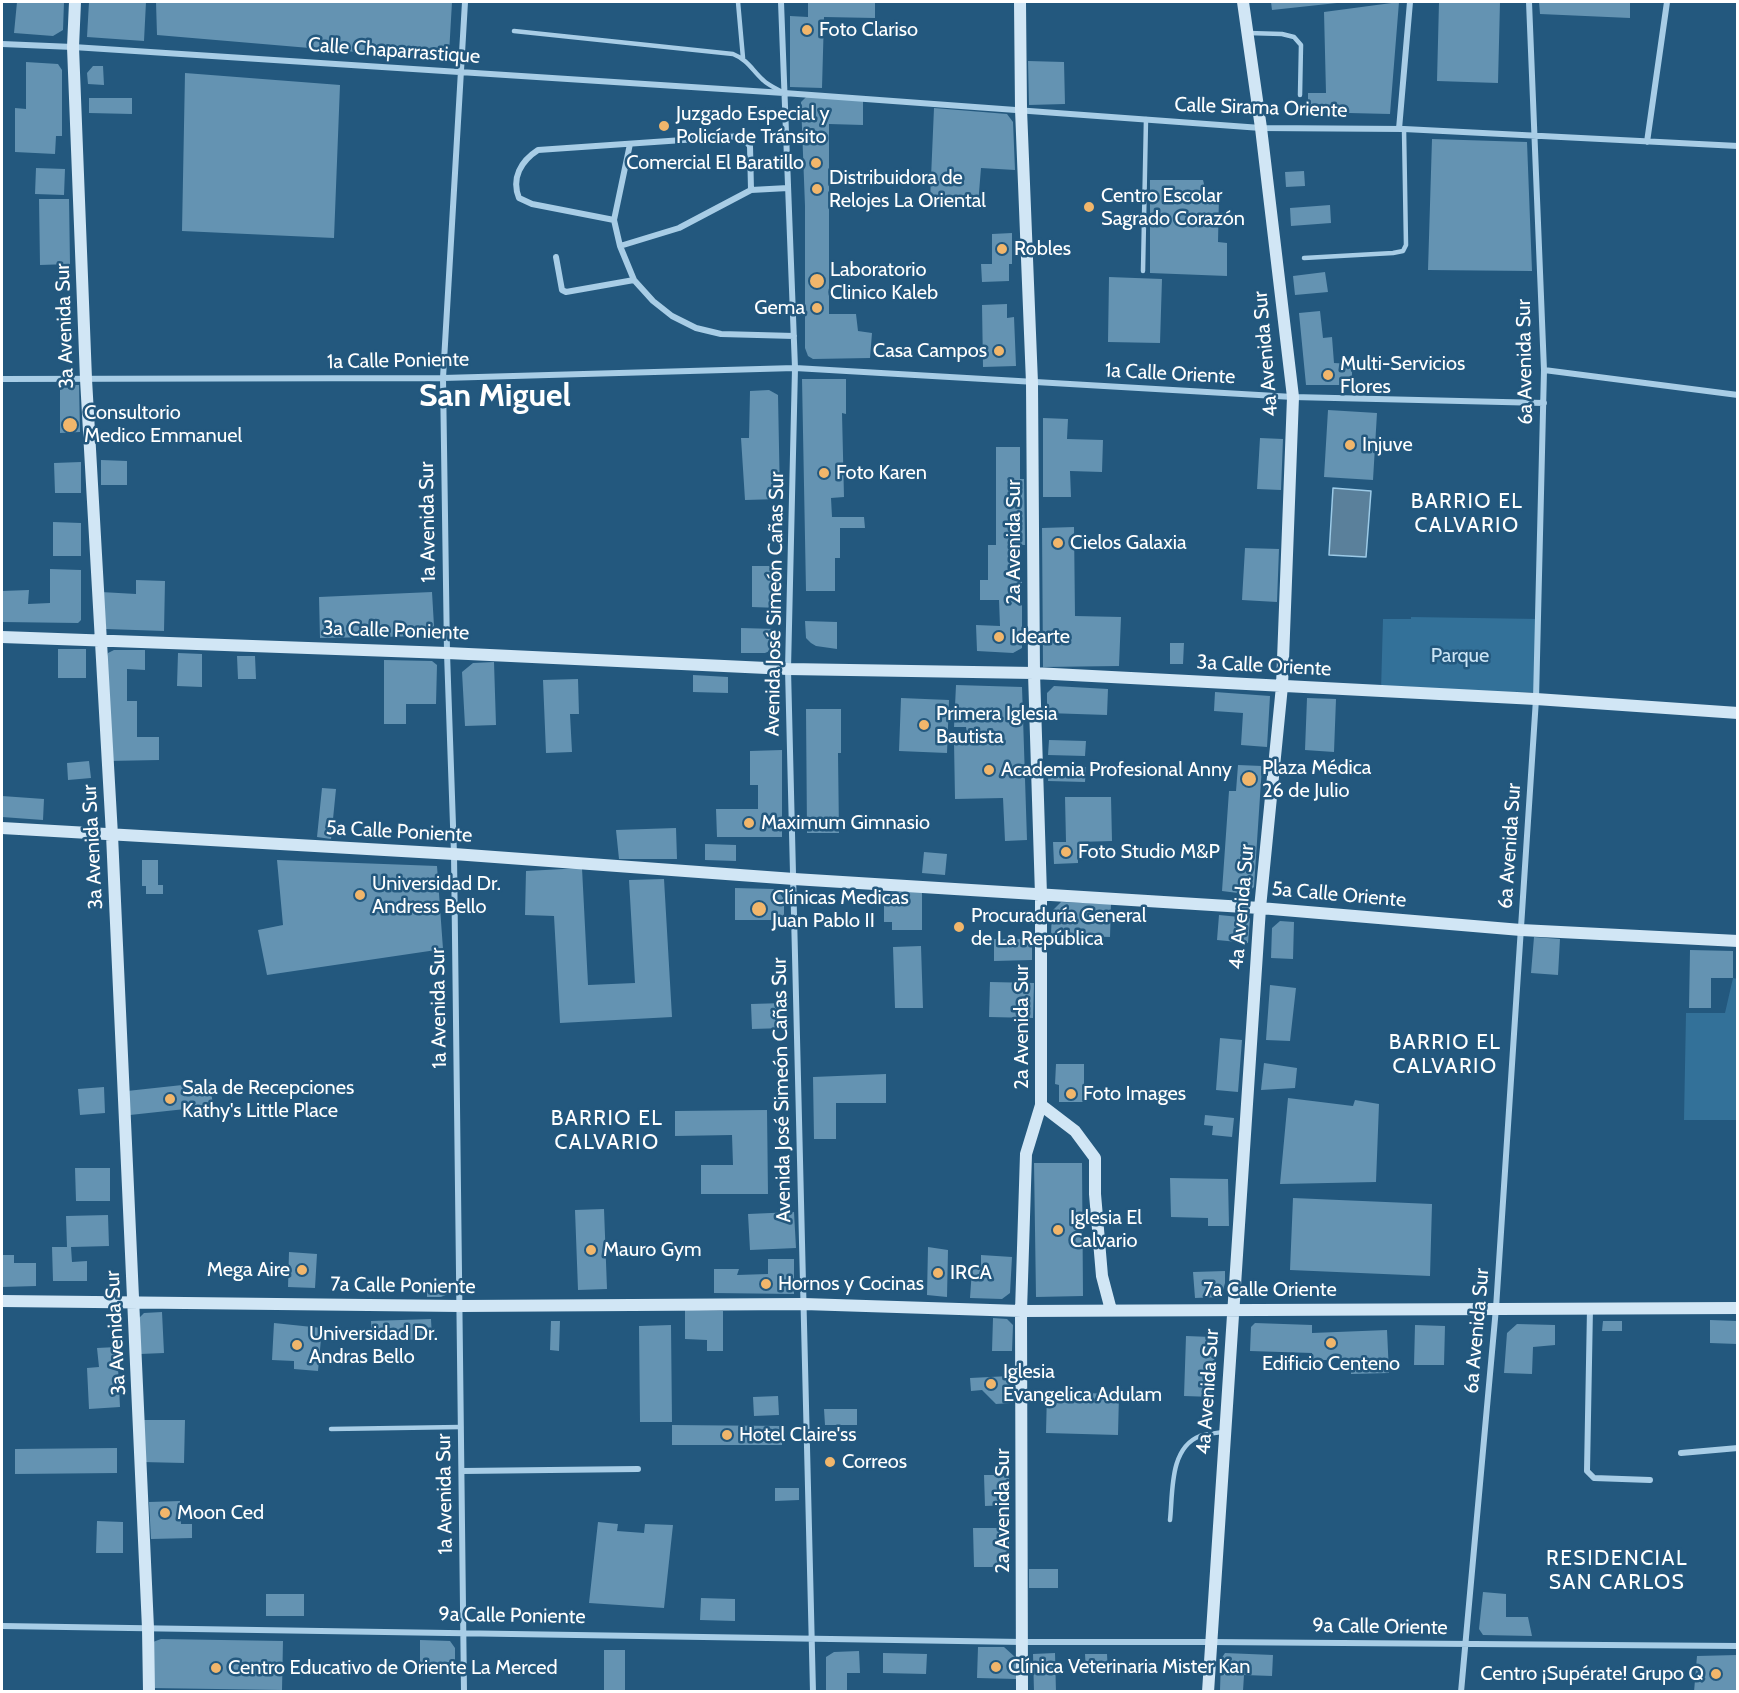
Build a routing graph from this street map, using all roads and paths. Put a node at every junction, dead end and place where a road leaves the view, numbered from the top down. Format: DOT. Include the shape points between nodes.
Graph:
graph roads {
  1 [pos="75,2"];
  2 [pos="465,2"];
  3 [pos="738,2"];
  4 [pos="781,2"];
  5 [pos="1020,2"];
  6 [pos="1244,2"];
  7 [pos="1410,2"];
  8 [pos="1529,2"];
  9 [pos="1667,2"];
  10 [pos="514,31"];
  11 [pos="1248,33"];
  12 [pos="2,44"];
  13 [pos="73,47"];
  14 [pos="743,58"];
  15 [pos="461,72"];
  16 [pos="784,93"];
  17 [pos="1300,94"];
  18 [pos="1021,109"];
  19 [pos="1146,119"];
  20 [pos="1261,128"];
  21 [pos="1402,129"];
  22 [pos="1535,137"];
  23 [pos="1647,142"];
  24 [pos="630,144"];
  25 [pos="1737,146"];
  26 [pos="788,188"];
  27 [pos="751,190"];
  28 [pos="614,220"];
  29 [pos="620,246"];
  30 [pos="556,257"];
  31 [pos="1304,258"];
  32 [pos="1143,271"];
  33 [pos="634,280"];
  34 [pos="794,336"];
  35 [pos="795,368"];
  36 [pos="1544,370"];
  37 [pos="443,378"];
  38 [pos="2,379"];
  39 [pos="86,379"];
  40 [pos="1032,383"];
  41 [pos="1737,395"];
  42 [pos="1293,398"];
  43 [pos="1544,403"];
  44 [pos="2,637"];
  45 [pos="101,639"];
  46 [pos="447,652"];
  47 [pos="788,669"];
  48 [pos="1034,673"];
  49 [pos="1282,686"];
  50 [pos="1536,699"];
  51 [pos="1737,713"];
  52 [pos="2,828"];
  53 [pos="112,836"];
  54 [pos="454,854"];
  55 [pos="794,879"];
  56 [pos="1041,895"];
  57 [pos="1260,908"];
  58 [pos="1521,930"];
  59 [pos="1737,941"];
  60 [pos="1041,1105"];
  61 [pos="2,1301"];
  62 [pos="134,1302"];
  63 [pos="804,1304"];
  64 [pos="460,1306"];
  65 [pos="1496,1308"];
  66 [pos="1590,1308"];
  67 [pos="1737,1308"];
  68 [pos="1233,1309"];
  69 [pos="1111,1310"];
  70 [pos="1022,1311"];
  71 [pos="461,1427"];
  72 [pos="331,1429"];
  73 [pos="1225,1432"];
  74 [pos="1737,1448"];
  75 [pos="1681,1453"];
  76 [pos="638,1469"];
  77 [pos="462,1471"];
  78 [pos="1650,1480"];
  79 [pos="1170,1520"];
  80 [pos="2,1626"];
  81 [pos="148,1628"];
  82 [pos="464,1632"];
  83 [pos="813,1639"];
  84 [pos="1210,1641"];
  85 [pos="1023,1642"];
  86 [pos="1466,1645"];
  87 [pos="1737,1646"];
  88 [pos="149,1692"];
  89 [pos="464,1692"];
  90 [pos="813,1692"];
  91 [pos="1022,1692"];
  92 [pos="1208,1692"];
  93 [pos="1461,1692"];
  1 -- 13 [label="street, 3a Avenida Sur"];
  2 -- 15 [label="street, 1a Avenida Sur"];
  3 -- 14 [label="lane"];
  4 -- 16 [label="street, Avenida José Simeón Cañas Sur"];
  5 -- 18 [label="street, 2a Avenida Sur"];
  6 -- 11 [label="street, 4a Avenida Sur"];
  7 -- 21 [label="street"];
  8 -- 22 [label="street, 6a Avenida Sur"];
  9 -- 23 [label="street"];
  10 -- 14 [label="lane"];
  11 -- 17 [label="lane" via="1282,34 1294,37 1301,45"];
  11 -- 20 [label="street, 4a Avenida Sur"];
  12 -- 13 [label="street, Calle Chaparrastique"];
  13 -- 15 [label="street, Calle Chaparrastique"];
  13 -- 39 [label="street, 3a Avenida Sur"];
  14 -- 16 [label="lane" via="764,81"];
  15 -- 16 [label="street, Calle Chaparrastique"];
  15 -- 37 [label="street, 1a Avenida Sur"];
  16 -- 18 [label="street, Calle Sirama Oriente"];
  16 -- 26 [label="street, Avenida José Simeón Cañas Sur"];
  18 -- 19 [label="street, Calle Sirama Oriente"];
  18 -- 40 [label="street, 2a Avenida Sur"];
  19 -- 20 [label="street, Calle Sirama Oriente"];
  19 -- 32 [label="lane"];
  20 -- 21 [label="street, Calle Sirama Oriente"];
  20 -- 42 [label="street, 4a Avenida Sur"];
  21 -- 22 [label="street, Calle Sirama Oriente"];
  21 -- 31 [label="lane" via="1406,245 1403,251"];
  22 -- 23 [label="street, Calle Sirama Oriente"];
  22 -- 36 [label="street, 6a Avenida Sur"];
  23 -- 25 [label="street, Calle Sirama Oriente"];
  24 -- 27 [label="street" via="741,136 750,146"];
  24 -- 28 [label="street"];
  24 -- 28 [label="street" via="538,150 526,158 514,186 519,198 532,204"];
  26 -- 27 [label="street"];
  26 -- 34 [label="street, Avenida José Simeón Cañas Sur"];
  27 -- 29 [label="street" via="679,228"];
  28 -- 29 [label="street"];
  29 -- 33 [label="street"];
  30 -- 33 [label="street" via="562,290 566,292"];
  33 -- 34 [label="street" via="672,316 696,328 721,334"];
  34 -- 35 [label="street, Avenida José Simeón Cañas Sur"];
  35 -- 37 [label="street, 1a Calle Poniente"];
  35 -- 40 [label="street, 1a Calle Oriente"];
  35 -- 47 [label="street, Avenida José Simeón Cañas Sur"];
  36 -- 41 [label="street"];
  36 -- 43 [label="street, 6a Avenida Sur"];
  37 -- 39 [label="street, 1a Calle Poniente"];
  37 -- 46 [label="street, 1a Avenida Sur"];
  38 -- 39 [label="street, 1a Calle Poniente"];
  39 -- 45 [label="street, 3a Avenida Sur"];
  40 -- 42 [label="street, 1a Calle Oriente"];
  40 -- 48 [label="street, 2a Avenida Sur"];
  42 -- 43 [label="street, 1a Calle Oriente"];
  42 -- 49 [label="street, 4a Avenida Sur"];
  43 -- 50 [label="street, 6a Avenida Sur"];
  44 -- 45 [label="street, 3a Calle Poniente"];
  45 -- 46 [label="street, 3a Calle Poniente"];
  45 -- 53 [label="street, 3a Avenida Sur"];
  46 -- 47 [label="street, 3a Calle Poniente"];
  46 -- 54 [label="street, 1a Avenida Sur"];
  47 -- 48 [label="street, 3a Calle Oriente"];
  47 -- 55 [label="street, Avenida José Simeón Cañas Sur"];
  48 -- 49 [label="street, 3a Calle Oriente"];
  48 -- 56 [label="street, 2a Avenida Sur"];
  49 -- 50 [label="street, 3a Calle Oriente"];
  49 -- 57 [label="street, 4a Avenida Sur"];
  50 -- 51 [label="street, 3a Calle Oriente"];
  50 -- 58 [label="street, 6a Avenida Sur"];
  52 -- 53 [label="street, 5a Calle Poniente"];
  53 -- 54 [label="street, 5a Calle Poniente"];
  53 -- 62 [label="street, 3a Avenida Sur"];
  54 -- 55 [label="street, 5a Calle Poniente"];
  54 -- 64 [label="street, 1a Avenida Sur"];
  55 -- 56 [label="street, 5a Calle Oriente"];
  55 -- 63 [label="street, Avenida José Simeón Cañas Sur"];
  56 -- 57 [label="street, 5a Calle Oriente"];
  56 -- 60 [label="street, 2a Avenida Sur"];
  57 -- 58 [label="street, 5a Calle Oriente"];
  57 -- 68 [label="street, 4a Avenida Sur"];
  58 -- 59 [label="street, 5a Calle Oriente"];
  58 -- 65 [label="street, 6a Avenida Sur"];
  60 -- 69 [label="street" via="1075,1131 1095,1158 1102,1276"];
  60 -- 70 [label="street, 2a Avenida Sur" via="1026,1155"];
  61 -- 62 [label="street, 7a Calle Poniente"];
  62 -- 64 [label="street, 7a Calle Poniente"];
  62 -- 81 [label="street, 3a Avenida Sur"];
  63 -- 64 [label="street, 7a Calle Poniente"];
  63 -- 70 [label="street, 7a Calle Oriente"];
  63 -- 83 [label="street, Avenida José Simeón Cañas Sur"];
  64 -- 71 [label="street, 1a Avenida Sur"];
  65 -- 66 [label="street, 7a Calle Oriente"];
  65 -- 68 [label="street, 7a Calle Oriente"];
  65 -- 86 [label="street, 6a Avenida Sur"];
  66 -- 67 [label="street, 7a Calle Oriente"];
  66 -- 78 [label="street" via="1587,1471 1594,1478"];
  68 -- 69 [label="street, 7a Calle Oriente"];
  68 -- 73 [label="street, 4a Avenida Sur"];
  69 -- 70 [label="street, 7a Calle Oriente"];
  70 -- 85 [label="street, 2a Avenida Sur"];
  71 -- 72 [label="lane"];
  71 -- 77 [label="street, 1a Avenida Sur"];
  73 -- 79 [label="lane" via="1200,1436 1186,1445 1177,1461"];
  73 -- 84 [label="street, 4a Avenida Sur"];
  74 -- 75 [label="street"];
  76 -- 77 [label="street"];
  77 -- 82 [label="street, 1a Avenida Sur"];
  80 -- 81 [label="street, 9a Calle Poniente"];
  81 -- 82 [label="street, 9a Calle Poniente"];
  81 -- 88 [label="street, 3a Avenida Sur"];
  82 -- 83 [label="street, 9a Calle Poniente"];
  82 -- 89 [label="street, 1a Avenida Sur"];
  83 -- 85 [label="street, 9a Calle Poniente"];
  83 -- 90 [label="street, Avenida José Simeón Cañas Sur"];
  84 -- 85 [label="street, 9a Calle Oriente"];
  84 -- 86 [label="street, 9a Calle Oriente"];
  84 -- 92 [label="street, 4a Avenida Sur"];
  85 -- 91 [label="street, 2a Avenida Sur"];
  86 -- 87 [label="street, 9a Calle Oriente"];
  86 -- 93 [label="street, 6a Avenida Sur"];
}
